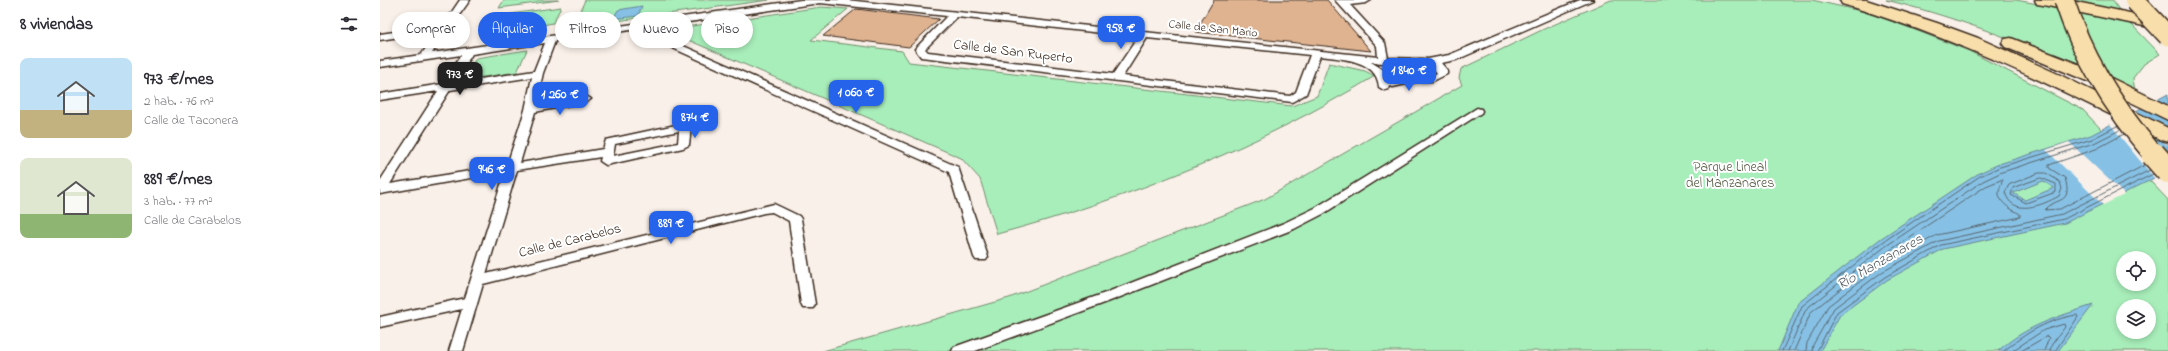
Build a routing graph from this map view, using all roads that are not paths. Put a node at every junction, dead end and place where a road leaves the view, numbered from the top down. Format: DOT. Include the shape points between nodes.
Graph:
graph roads {
  1 [pos="465,0"];
  2 [pos="1366,0"];
  3 [pos="1588,0"];
  4 [pos="1848,0"];
  5 [pos="1876,0"];
  6 [pos="2043,0"];
  7 [pos="2064,0"];
  8 [pos="842,1"];
  9 [pos="2135,1"];
  10 [pos="1342,2"];
  11 [pos="457,12"];
  12 [pos="954,15"];
  13 [pos="693,18"];
  14 [pos="2168,26"];
  15 [pos="629,27"];
  16 [pos="392,34"];
  17 [pos="1145,34"];
  18 [pos="380,36"];
  19 [pos="2168,36"];
  20 [pos="551,39"];
  21 [pos="431,48"];
  22 [pos="680,48"];
  23 [pos="469,51"];
  24 [pos="1316,53"];
  25 [pos="1355,57"];
  26 [pos="424,58"];
  27 [pos="1387,61"];
  28 [pos="1430,63"];
  29 [pos="380,64"];
  30 [pos="1409,70"];
  31 [pos="538,73"];
  32 [pos="1116,78"];
  33 [pos="1419,78"];
  34 [pos="448,87"];
  35 [pos="1384,87"];
  36 [pos="380,97"];
  37 [pos="586,99"];
  38 [pos="530,110"];
  39 [pos="1477,111"];
  40 [pos="2168,114"];
  41 [pos="2168,136"];
  42 [pos="608,152"];
  43 [pos="512,168"];
  44 [pos="2168,172"];
  45 [pos="380,190"];
  46 [pos="981,257"];
  47 [pos="477,281"];
  48 [pos="470,302"];
  49 [pos="808,304"];
  50 [pos="380,322"];
  51 [pos="456,351"];
  52 [pos="959,351"];
  1 -- 11 [label="street"];
  2 -- 10 [label="street"];
  3 -- 28 [label="street" via="1452,58"];
  4 -- 41 [label="highway, bridge" via="1924,24 2019,61"];
  5 -- 40 [label="highway" via="2021,47 2121,90"];
  6 -- 14 [label="highway"];
  7 -- 44 [label="highway, bridge" via="2078,40 2100,85 2134,132"];
  8 -- 12 [label="street, Calle de San Mario"];
  8 -- 13 [label="street, Calle de San Mario" via="820,0"];
  9 -- 19 [label="highway, bridge"];
  10 -- 27 [label="street" via="1382,45"];
  12 -- 17 [label="street, Calle de San Mario"];
  12 -- 32 [label="street, Calle de San Ruperto" via="920,49 925,55"];
  15 -- 20 [label="street, Calle de San Mario"];
  16 -- 18 [label="street"];
  17 -- 24 [label="street, Calle de San Mario"];
  17 -- 32 [label="street"];
  20 -- 23 [label="street, Calle de San Mario"];
  20 -- 31 [label="street"];
  21 -- 26 [label="street"];
  22 -- 46 [label="street" via="954,170"];
  23 -- 26 [label="street, Calle de San Mario"];
  23 -- 34 [label="street"];
  24 -- 25 [label="street, Calle de San Mario"];
  24 -- 32 [label="street, Calle de San Ruperto" via="1301,94 1292,98"];
  25 -- 27 [label="street, Calle de San Mario"];
  25 -- 35 [label="street" via="1382,72"];
  26 -- 29 [label="street, Calle de San Mario"];
  27 -- 28 [label="street, Calle de San Mario"];
  27 -- 30 [label="street, Calle de San Mario"];
  28 -- 30 [label="street" via="1410,66"];
  28 -- 33 [label="street" via="1442,70 1442,74 1437,77"];
  30 -- 33 [label="street, Calle de San Mario"];
  30 -- 33 [label="street" via="1393,84"];
  31 -- 34 [label="street"];
  31 -- 38 [label="street"];
  34 -- 36 [label="street"];
  34 -- 45 [label="street"];
  37 -- 38 [label="street"];
  38 -- 43 [label="street"];
  39 -- 52 [label="street" via="1319,211 1289,226 1105,298"];
  42 -- 42 [label="street" via="606,162 683,145 685,126 610,142"];
  42 -- 43 [label="street"];
  43 -- 45 [label="street"];
  43 -- 47 [label="street"];
  47 -- 48 [label="street"];
  47 -- 49 [label="street, Calle de Carabelos" via="774,208 795,219"];
  48 -- 50 [label="street"];
  48 -- 51 [label="street"];
}
